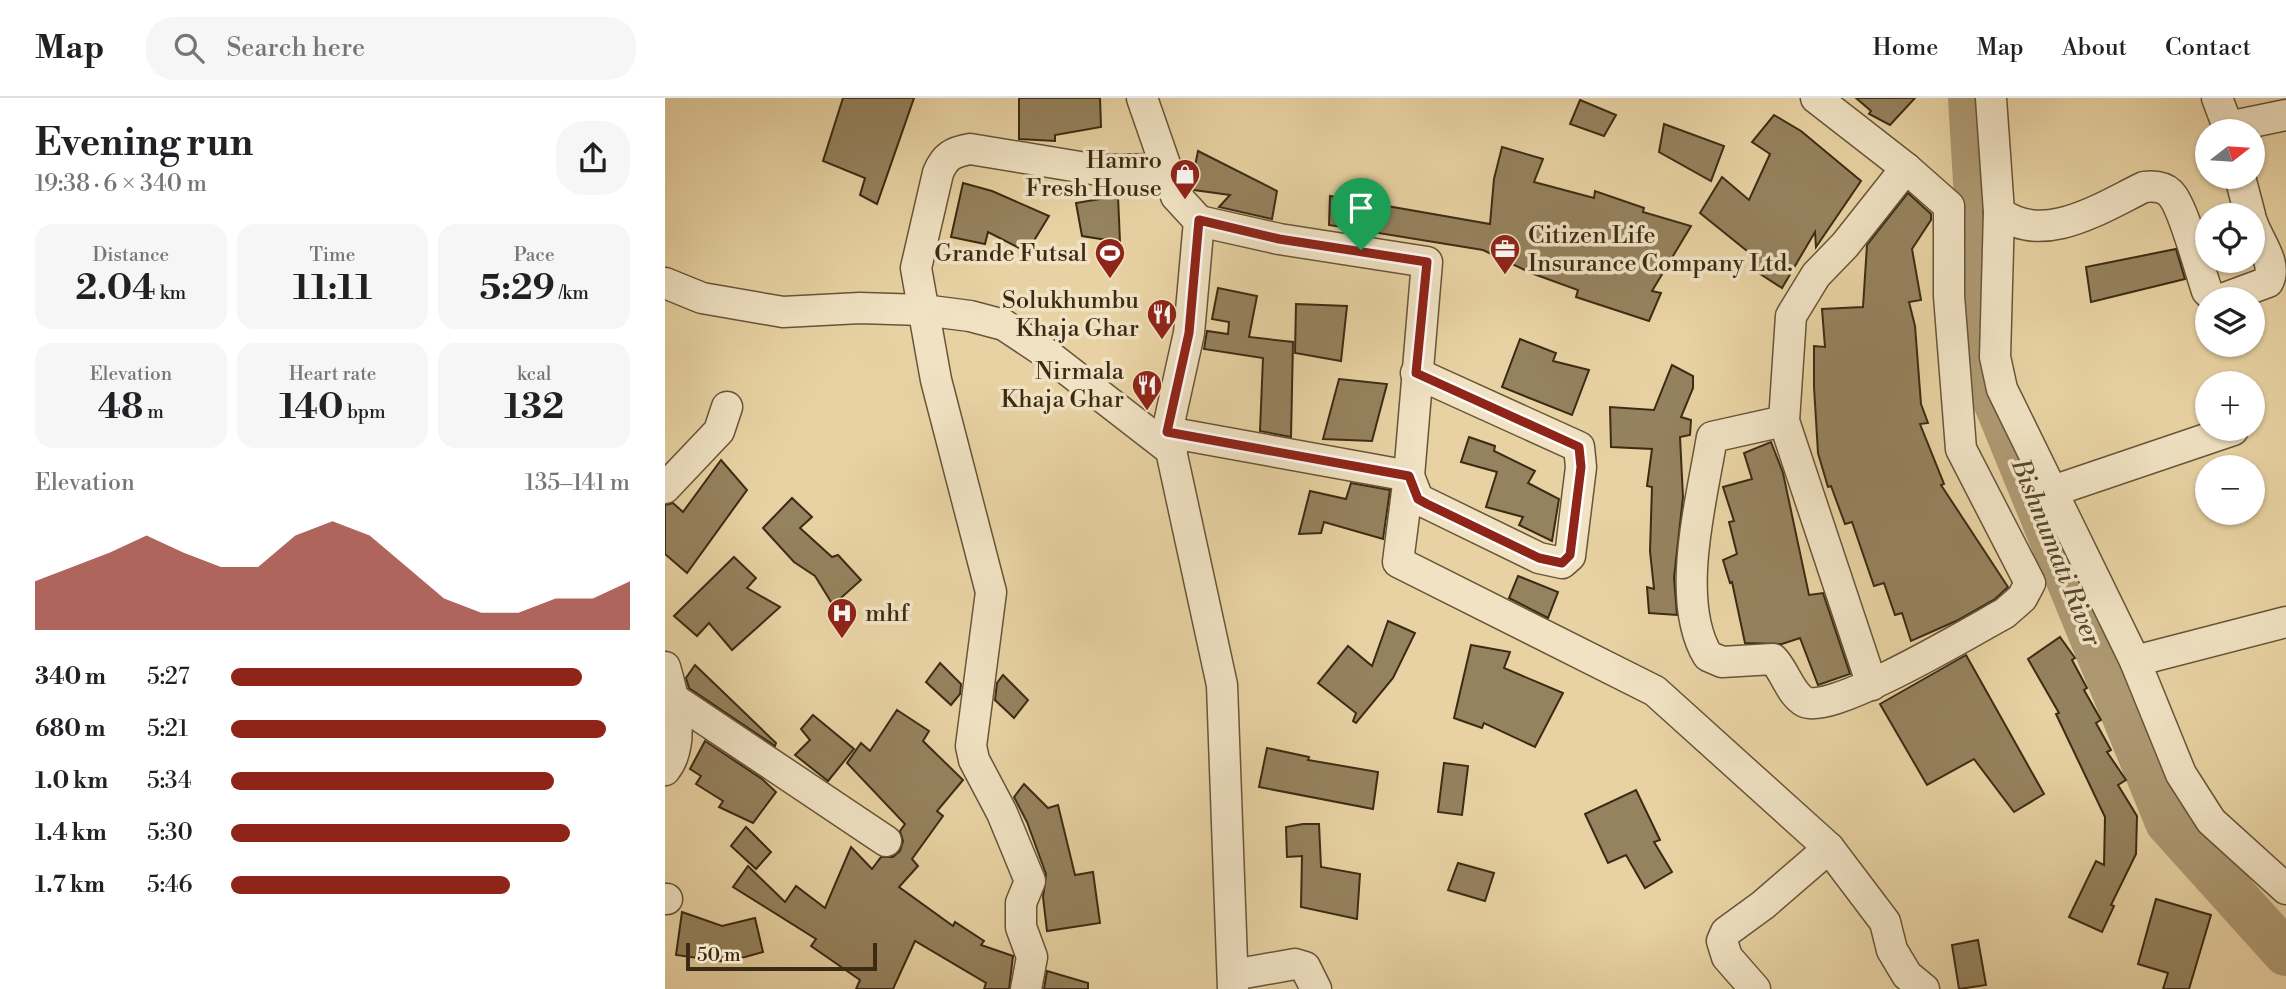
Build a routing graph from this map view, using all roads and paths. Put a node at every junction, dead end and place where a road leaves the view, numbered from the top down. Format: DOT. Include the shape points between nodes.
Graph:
graph roads {
  1 [pos="1142,98"];
  2 [pos="1816,98"];
  3 [pos="1991,98"];
  4 [pos="2217,98"];
  5 [pos="2286,115"];
  6 [pos="2224,119"];
  7 [pos="2265,120"];
  8 [pos="1166,169"];
  9 [pos="1906,169"];
  10 [pos="1999,212"];
  11 [pos="1199,220"];
  12 [pos="2265,250"];
  13 [pos="665,283"];
  14 [pos="2206,287"];
  15 [pos="2254,287"];
  16 [pos="923,310"];
  17 [pos="1416,373"];
  18 [pos="727,407"];
  19 [pos="1784,421"];
  20 [pos="1170,441"];
  21 [pos="2200,441"];
  22 [pos="1409,476"];
  23 [pos="665,488"];
  24 [pos="2050,492"];
  25 [pos="2286,622"];
  26 [pos="2135,661"];
  27 [pos="665,667"];
  28 [pos="1872,685"];
  29 [pos="671,697"];
  30 [pos="665,770"];
  31 [pos="886,841"];
  32 [pos="1829,848"];
  33 [pos="2286,889"];
  34 [pos="1233,982"];
  35 [pos="1026,989"];
  36 [pos="1316,989"];
  37 [pos="1755,989"];
  38 [pos="1924,989"];
  1 -- 8 [label="street"];
  2 -- 9 [label="street"];
  3 -- 10 [label="street"];
  4 -- 6 [label="street"];
  5 -- 7 [label="street"];
  8 -- 11 [label="street" via="1176,196"];
  8 -- 16 [label="street" via="1098,170 970,149 953,152 938,173 916,268"];
  9 -- 19 [label="street" via="1816,275 1791,316"];
  9 -- 28 [label="street" via="1949,206 1948,296 1961,449 2031,583 2005,614"];
  10 -- 14 [label="street" via="2012,223 2069,223 2144,187 2162,189 2178,206"];
  10 -- 24 [label="street" via="1995,357 2002,389"];
  11 -- 17 [label="street" via="1279,239 1427,262"];
  11 -- 20 [label="street" via="1189,333"];
  12 -- 15 [label="street" via="2272,274 2268,282"];
  13 -- 16 [label="street" via="702,298 783,313"];
  16 -- 20 [label="street" via="1004,325"];
  16 -- 35 [label="street" via="936,380 991,592 971,746 1030,881 1021,902 1021,927 1032,957"];
  17 -- 22 [label="street"];
  17 -- 22 [label="street" via="1579,447 1581,467 1570,555 1562,563 1539,558 1427,504 1418,499"];
  18 -- 23 [label="street" via="719,431"];
  19 -- 28 [label="street"];
  19 -- 28 [label="street" via="1712,437 1692,579 1696,632 1708,656 1721,662 1773,659 1797,696 1811,704"];
  20 -- 22 [label="street"];
  20 -- 34 [label="street" via="1222,685"];
  21 -- 24 [label="street"];
  22 -- 32 [label="street" via="1398,562 1655,691"];
  24 -- 26 [label="street"];
  25 -- 26 [label="street"];
  26 -- 33 [label="street" via="2182,774 2204,811"];
  27 -- 29 [label="street"];
  29 -- 30 [label="street" via="676,746 674,760"];
  29 -- 31 [label="street"];
  32 -- 37 [label="street" via="1726,932 1722,941 1727,957"];
  32 -- 38 [label="street" via="1885,922 1892,950 1907,975"];
  34 -- 36 [label="street" via="1295,964 1305,967"];
}
